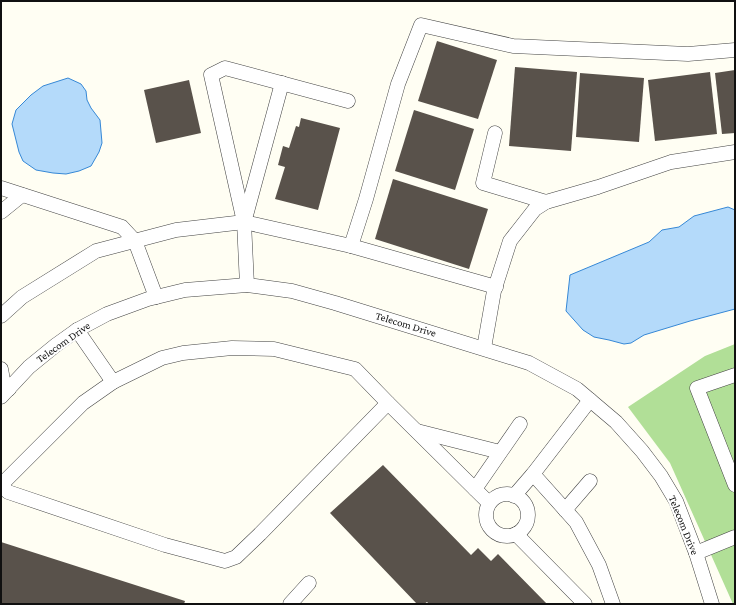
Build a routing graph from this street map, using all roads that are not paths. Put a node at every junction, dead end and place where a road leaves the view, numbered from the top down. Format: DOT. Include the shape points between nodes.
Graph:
graph roads {
  1 [pos="735,50"];
  2 [pos="282,83"];
  3 [pos="348,101"];
  4 [pos="495,133"];
  5 [pos="735,152"];
  6 [pos="1,188"];
  7 [pos="22,195"];
  8 [pos="546,202"];
  9 [pos="1,212"];
  10 [pos="244,222"];
  11 [pos="135,241"];
  12 [pos="351,246"];
  13 [pos="246,285"];
  14 [pos="496,287"];
  15 [pos="156,297"];
  16 [pos="1,316"];
  17 [pos="77,330"];
  18 [pos="484,348"];
  19 [pos="735,375"];
  20 [pos="113,382"];
  21 [pos="3,383"];
  22 [pos="590,400"];
  23 [pos="388,403"];
  24 [pos="520,424"];
  25 [pos="416,431"];
  26 [pos="500,452"];
  27 [pos="533,474"];
  28 [pos="590,481"];
  29 [pos="1,485"];
  30 [pos="735,485"];
  31 [pos="475,489"];
  32 [pos="514,496"];
  33 [pos="489,503"];
  34 [pos="565,510"];
  35 [pos="516,534"];
  36 [pos="735,537"];
  37 [pos="696,553"];
  38 [pos="309,583"];
  39 [pos="290,604"];
  40 [pos="585,604"];
  41 [pos="613,604"];
  42 [pos="712,604"];
  1 -- 12 [label="street" via="688,54 513,46 421,25 398,84"];
  2 -- 3 [label="street"];
  2 -- 10 [label="street"];
  2 -- 10 [label="street" via="225,68 211,75"];
  4 -- 8 [label="street" via="483,183"];
  5 -- 8 [label="street" via="671,162"];
  6 -- 7 [label="street"];
  7 -- 9 [label="street"];
  7 -- 11 [label="street" via="122,227"];
  8 -- 14 [label="street" via="535,209 510,240"];
  10 -- 11 [label="street" via="176,230"];
  10 -- 12 [label="street"];
  10 -- 13 [label="street"];
  11 -- 15 [label="street"];
  11 -- 16 [label="street" via="96,251 22,297"];
  12 -- 14 [label="street"];
  13 -- 15 [label="street, Telecom Drive" via="185,290"];
  13 -- 18 [label="street, Telecom Drive" via="292,291 335,302"];
  14 -- 18 [label="street"];
  15 -- 17 [label="street, Telecom Drive" via="108,314"];
  17 -- 20 [label="street"];
  17 -- 21 [label="street, Telecom Drive" via="29,367"];
  18 -- 22 [label="street, Telecom Drive" via="530,363 577,389"];
  19 -- 30 [label="street" via="697,388"];
  20 -- 23 [label="street" via="162,358 183,353 232,348 274,349 355,369"];
  20 -- 29 [label="street" via="83,403"];
  22 -- 27 [label="street"];
  22 -- 37 [label="street, Telecom Drive" via="616,422 661,476 676,502"];
  23 -- 25 [label="street"];
  23 -- 29 [label="street" via="236,558 225,561 8,492"];
  24 -- 26 [label="street"];
  25 -- 26 [label="street"];
  25 -- 31 [label="street"];
  26 -- 31 [label="street"];
  27 -- 32 [label="street"];
  27 -- 34 [label="street"];
  28 -- 34 [label="street"];
  31 -- 33 [label="street"];
  32 -- 33 [label="street" via="500,495"];
  32 -- 35 [label="street" via="524,504 528,518 522,530"];
  33 -- 35 [label="street" via="486,517 491,529 503,536"];
  34 -- 41 [label="street" via="576,522 600,565"];
  35 -- 40 [label="street"];
  36 -- 37 [label="street"];
  37 -- 42 [label="street, Telecom Drive"];
  38 -- 39 [label="street"];
}
